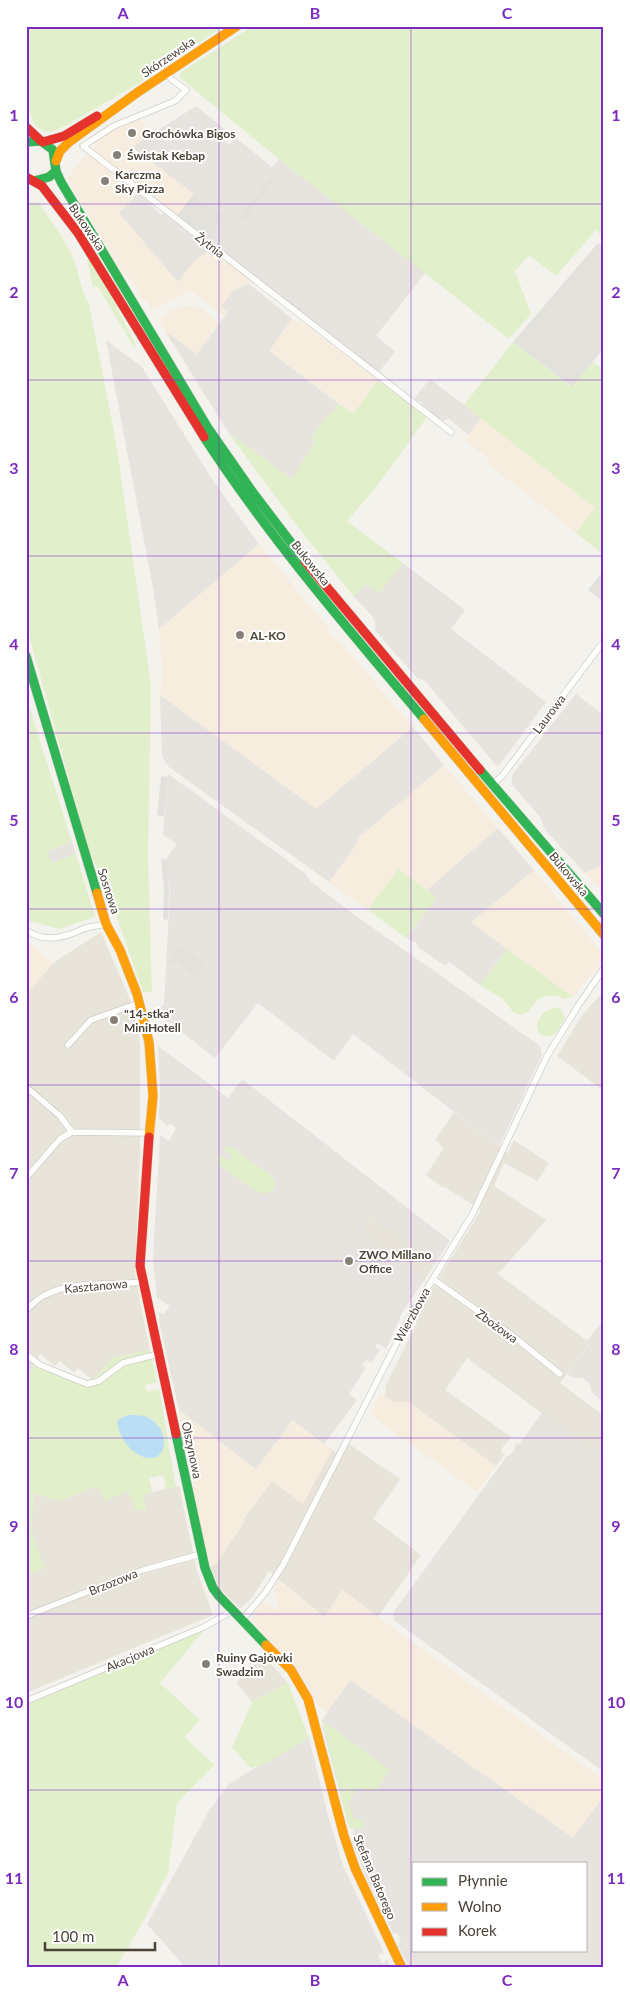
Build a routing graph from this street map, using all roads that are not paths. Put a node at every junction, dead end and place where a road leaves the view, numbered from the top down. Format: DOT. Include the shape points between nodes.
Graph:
graph roads {
  1 [pos="237,26"];
  2 [pos="167,73"];
  3 [pos="138,92"];
  4 [pos="26,127"];
  5 [pos="42,141"];
  6 [pos="26,142"];
  7 [pos="56,166"];
  8 [pos="29,180"];
  9 [pos="451,432"];
  10 [pos="604,641"];
  11 [pos="26,656"];
  12 [pos="492,785"];
  13 [pos="604,914"];
  14 [pos="106,924"];
  15 [pos="26,930"];
  16 [pos="604,935"];
  17 [pos="604,968"];
  18 [pos="604,978"];
  19 [pos="596,982"];
  20 [pos="140,1003"];
  21 [pos="68,1045"];
  22 [pos="26,1087"];
  23 [pos="72,1132"];
  24 [pos="149,1133"];
  25 [pos="26,1178"];
  26 [pos="433,1279"];
  27 [pos="142,1282"];
  28 [pos="26,1310"];
  29 [pos="26,1354"];
  30 [pos="158,1354"];
  31 [pos="560,1374"];
  32 [pos="201,1554"];
  33 [pos="232,1611"];
  34 [pos="26,1616"];
  35 [pos="242,1620"];
  36 [pos="26,1701"];
  37 [pos="318,1736"];
  38 [pos="402,1968"];
  1 -- 2 [label="main road, Skórzewska"];
  2 -- 3 [label="main road, Skórzewska"];
  2 -- 9 [label="street, Żytnia" via="186,90 178,99 114,126 83,146"];
  3 -- 5 [label="main road, Skórzewska" via="61,137 51,142"];
  3 -- 7 [label="main road, Skórzewska" via="67,144 59,153"];
  4 -- 5 [label="main road"];
  5 -- 6 [label="main road, Skórzewska"];
  5 -- 7 [label="main road, Bukowska" via="53,150"];
  7 -- 8 [label="main road" via="51,176"];
  7 -- 12 [label="main road, Bukowska" via="61,182 84,223 174,374 237,470 314,573"];
  8 -- 16 [label="main road, Bukowska" via="44,188 78,233 190,418 270,532"];
  10 -- 12 [label="street, Laurowa" via="503,775"];
  11 -- 14 [label="main road, Sosnowa"];
  12 -- 13 [label="main road, Bukowska"];
  14 -- 15 [label="street" via="50,938 39,938"];
  14 -- 20 [label="main road, Sosnowa" via="120,950"];
  17 -- 19 [label="street, Wierzbowa"];
  18 -- 19 [label="street, Wierzbowa"];
  19 -- 26 [label="street, Wierzbowa" via="548,1056 474,1214"];
  20 -- 21 [label="street" via="91,1020"];
  20 -- 24 [label="main road, Sosnowa" via="149,1042 152,1076"];
  22 -- 23 [label="street" via="60,1116"];
  23 -- 24 [label="street"];
  23 -- 25 [label="street" via="60,1139"];
  24 -- 27 [label="main road, Olszynowa" via="140,1266"];
  26 -- 31 [label="street, Zbożowa"];
  26 -- 35 [label="street, Wierzbowa" via="407,1323 284,1565"];
  27 -- 28 [label="street, Kasztanowa" via="62,1288 43,1296"];
  27 -- 30 [label="main road, Olszynowa"];
  29 -- 30 [label="street" via="40,1364 86,1384 99,1381 123,1363"];
  30 -- 32 [label="main road, Olszynowa"];
  32 -- 33 [label="main road, Olszynowa" via="212,1588"];
  32 -- 34 [label="street, Brzozowa" via="143,1570"];
  33 -- 35 [label="main road, Olszynowa"];
  33 -- 36 [label="street, Akacjowa" via="204,1627"];
  35 -- 37 [label="main road, Olszynowa" via="298,1681 311,1708"];
  37 -- 38 [label="main road, Stefana Batorego" via="355,1868"];
}
